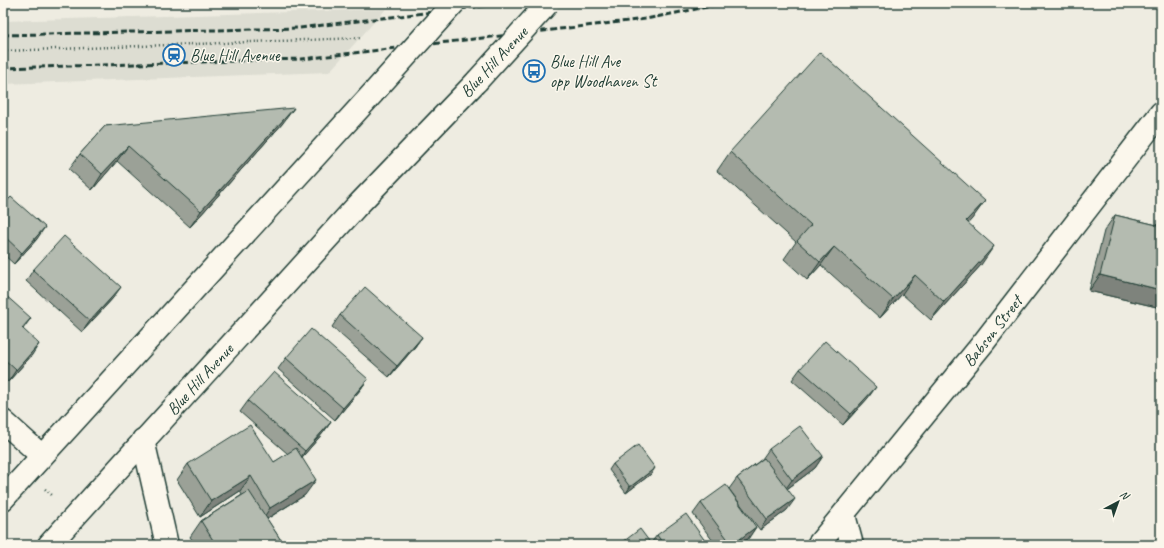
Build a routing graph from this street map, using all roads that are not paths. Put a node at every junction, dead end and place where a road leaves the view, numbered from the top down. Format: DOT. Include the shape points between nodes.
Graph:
graph roads {
  1 [pos="454,3"];
  2 [pos="548,3"];
  3 [pos="1161,113"];
  4 [pos="3,421"];
  5 [pos="143,440"];
  6 [pos="42,456"];
  7 [pos="3,499"];
  8 [pos="844,514"];
  9 [pos="49,545"];
  10 [pos="167,545"];
  11 [pos="818,545"];
  12 [pos="852,545"];
  1 -- 6 [label="main road, bridge"];
  2 -- 5 [label="main road, Blue Hill Avenue, bridge"];
  3 -- 8 [label="main road, Babson Street" via="989,336"];
  4 -- 6 [label="main road"];
  5 -- 9 [label="main road, Blue Hill Avenue"];
  5 -- 10 [label="main road"];
  6 -- 7 [label="main road"];
  8 -- 11 [label="main road, Babson Street"];
  8 -- 12 [label="main road"];
}
